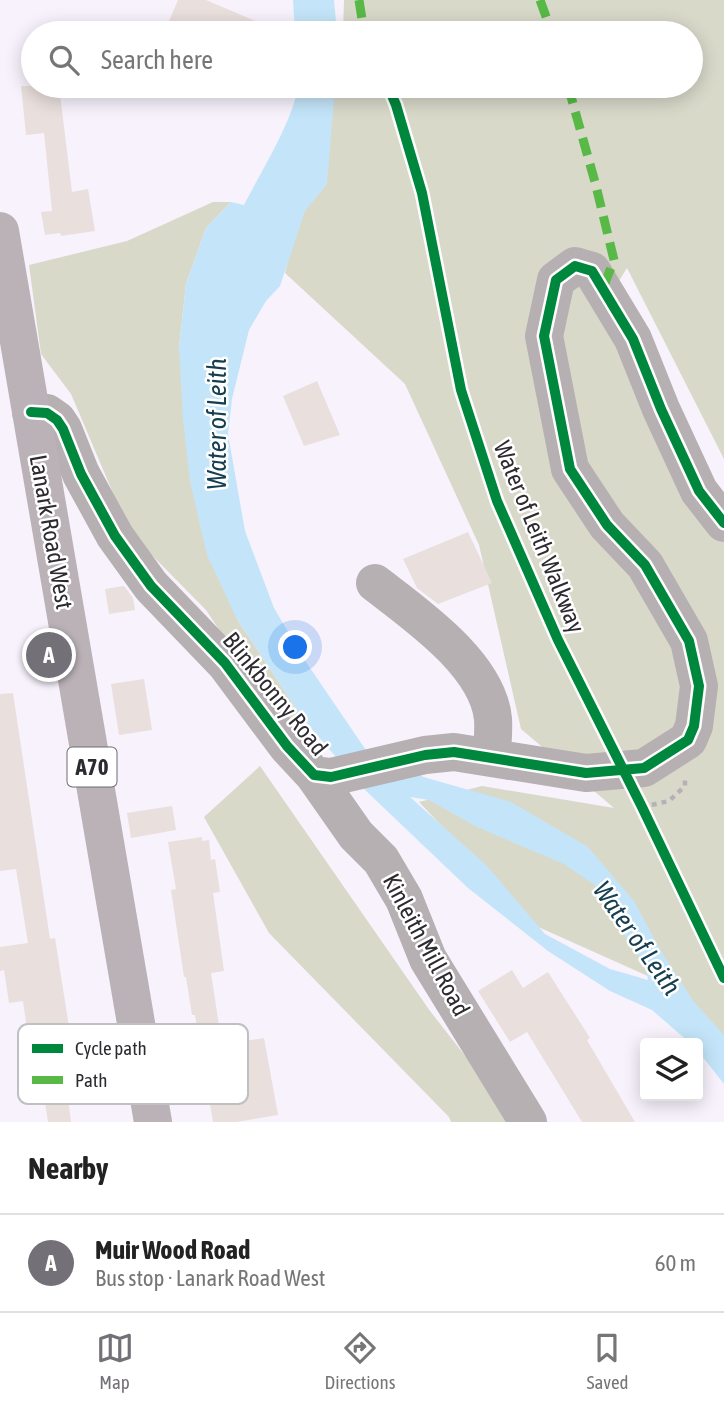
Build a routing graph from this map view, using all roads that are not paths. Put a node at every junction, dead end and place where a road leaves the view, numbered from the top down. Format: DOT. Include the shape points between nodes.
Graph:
graph roads {
  1 [pos="2,251"];
  2 [pos="31,412"];
  3 [pos="724,523"];
  4 [pos="375,583"];
  5 [pos="492,758"];
  6 [pos="323,776"];
  7 [pos="136,1024"];
  8 [pos="150,1104"];
  9 [pos="153,1122"];
  10 [pos="528,1122"];
  1 -- 2 [label="main road, Lanark Road West / A70"];
  2 -- 6 [label="street, Blinkbonny Road" via="47,413 57,420 115,536 151,586 225,663 287,746"];
  2 -- 7 [label="main road, Lanark Road West / A70"];
  3 -- 5 [label="street, Blinkbonny Road" via="699,491 633,339 592,271 575,266 556,280 544,336 570,469 607,525 645,565 690,640 699,686 695,726 688,740 641,791 586,773"];
  4 -- 5 [label="street" via="443,636 480,683 493,718"];
  5 -- 6 [label="street, Blinkbonny Road" via="454,752 425,755"];
  6 -- 10 [label="street, Kinleith Mill Road" via="356,835 381,860 404,899 428,959"];
  8 -- 9 [label="main road, Lanark Road West / A70"];
}
